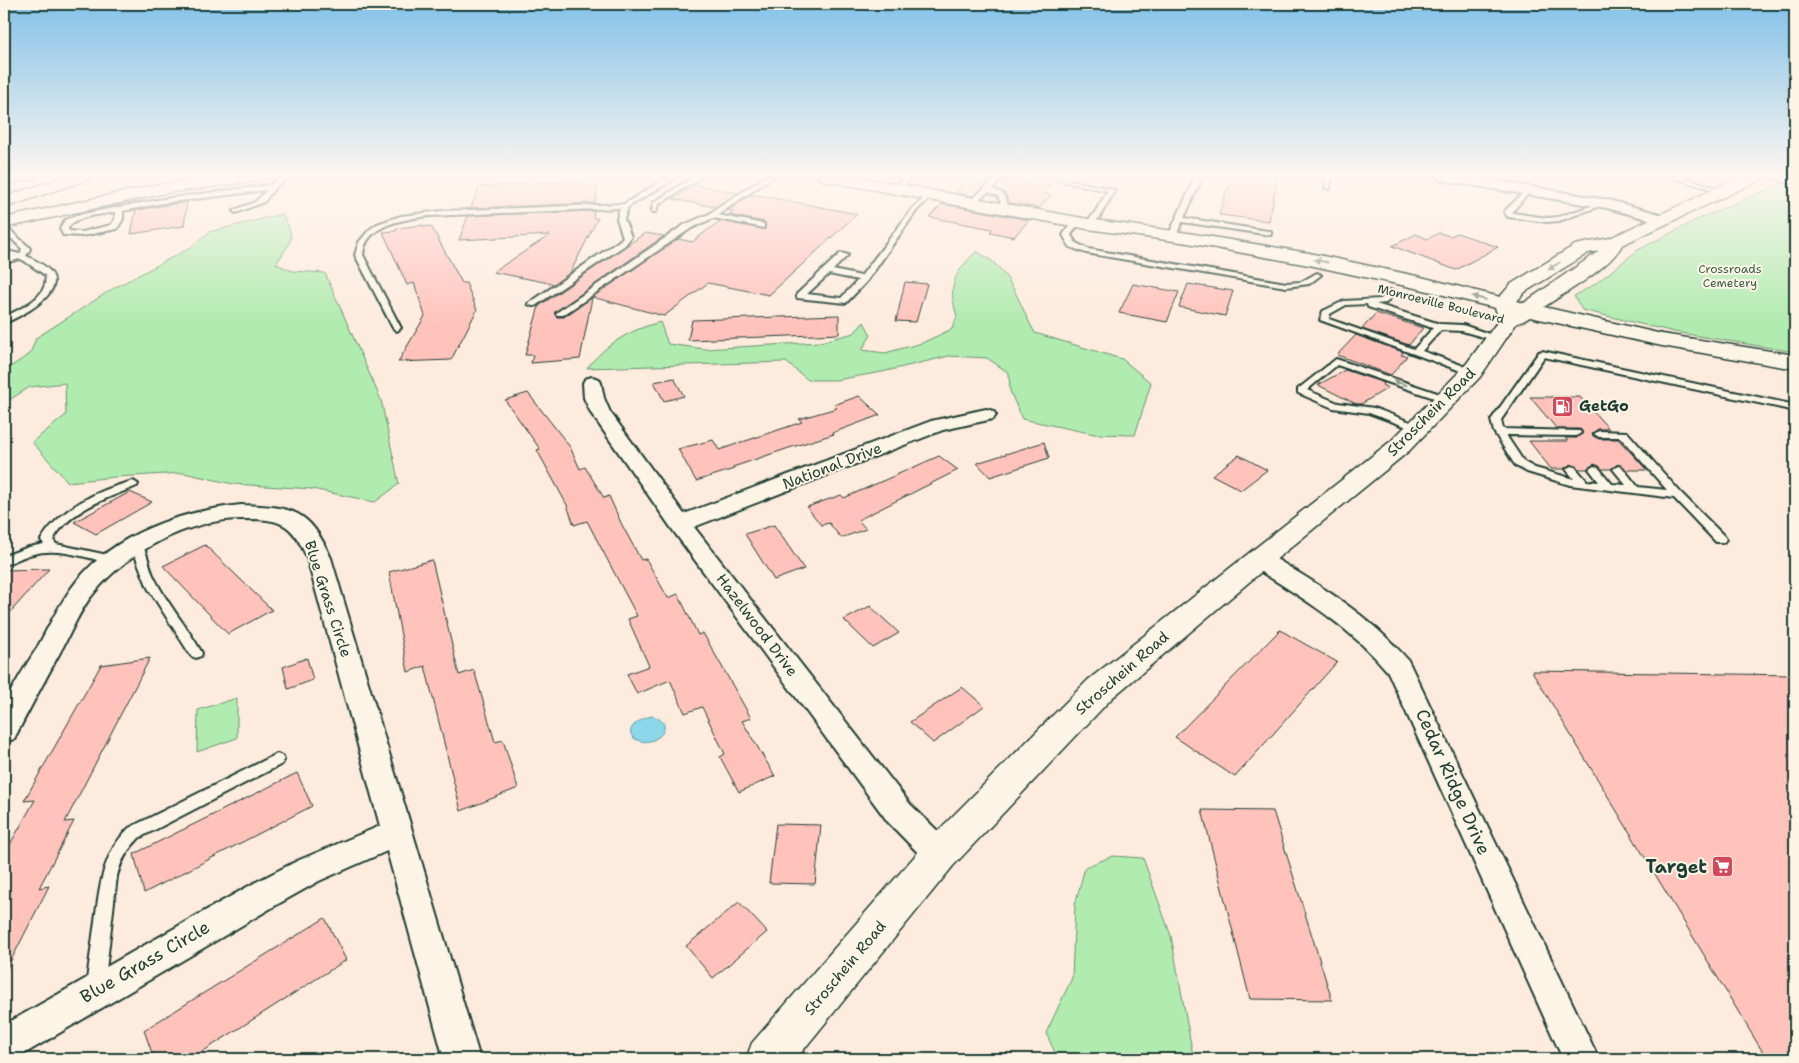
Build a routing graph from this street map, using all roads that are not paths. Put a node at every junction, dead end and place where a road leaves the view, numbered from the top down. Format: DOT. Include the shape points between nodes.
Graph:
graph roads {
  1 [pos="66,226"];
  2 [pos="115,226"];
  3 [pos="381,226"];
  4 [pos="622,226"];
  5 [pos="690,226"];
  6 [pos="904,226"];
  7 [pos="1079,226"];
  8 [pos="1093,226"];
  9 [pos="1131,226"];
  10 [pos="1648,226"];
  11 [pos="4,227"];
  12 [pos="1176,228"];
  13 [pos="1268,233"];
  14 [pos="1615,242"];
  15 [pos="4,248"];
  16 [pos="23,255"];
  17 [pos="844,255"];
  18 [pos="4,261"];
  19 [pos="827,271"];
  20 [pos="1316,276"];
  21 [pos="864,279"];
  22 [pos="1554,290"];
  23 [pos="1392,292"];
  24 [pos="1360,301"];
  25 [pos="532,304"];
  26 [pos="560,313"];
  27 [pos="1509,318"];
  28 [pos="4,320"];
  29 [pos="1439,327"];
  30 [pos="397,328"];
  31 [pos="1662,340"];
  32 [pos="1416,352"];
  33 [pos="1795,362"];
  34 [pos="1472,372"];
  35 [pos="1795,376"];
  36 [pos="592,383"];
  37 [pos="1446,399"];
  38 [pos="1795,408"];
  39 [pos="986,415"];
  40 [pos="1418,428"];
  41 [pos="1499,432"];
  42 [pos="1599,434"];
  43 [pos="1571,436"];
  44 [pos="1571,469"];
  45 [pos="1594,469"];
  46 [pos="1618,470"];
  47 [pos="133,484"];
  48 [pos="1584,484"];
  49 [pos="1609,486"];
  50 [pos="1634,489"];
  51 [pos="1677,495"];
  52 [pos="680,524"];
  53 [pos="1720,539"];
  54 [pos="137,545"];
  55 [pos="51,546"];
  56 [pos="1258,559"];
  57 [pos="4,560"];
  58 [pos="113,560"];
  59 [pos="196,653"];
  60 [pos="4,731"];
  61 [pos="277,760"];
  62 [pos="397,833"];
  63 [pos="940,854"];
  64 [pos="95,992"];
  65 [pos="4,1045"];
  66 [pos="462,1059"];
  67 [pos="768,1059"];
  68 [pos="1581,1059"];
  1 -- 2 [label="lane" via="66,233 82,234"];
  3 -- 30 [label="lane" via="365,238 359,247 359,256"];
  4 -- 25 [label="lane" via="627,237 622,243"];
  5 -- 26 [label="lane"];
  6 -- 21 [label="lane"];
  7 -- 20 [label="lane" via="1068,235 1072,245 1086,251 1286,285 1309,283"];
  8 -- 20 [label="main road, Monroeville Boulevard"];
  9 -- 12 [label="main road, Monroeville Boulevard"];
  10 -- 14 [label="main road, Stroschein Road"];
  11 -- 16 [label="lane" via="26,249"];
  12 -- 13 [label="lane"];
  27 -- 12 [label="main road, Monroeville Boulevard, one-way" via="1365,270 1244,247"];
  14 -- 22 [label="main road, Stroschein Road" via="1600,260"];
  14 -- 27 [label="main road, Stroschein Road, one-way" via="1572,255 1518,288"];
  15 -- 16 [label="lane" via="9,254"];
  16 -- 18 [label="lane"];
  16 -- 28 [label="lane" via="46,271 50,276 50,287 27,308"];
  17 -- 19 [label="lane"];
  19 -- 21 [label="lane"];
  19 -- 21 [label="lane" via="800,296 843,301"];
  20 -- 23 [label="main road, Monroeville Boulevard"];
  22 -- 27 [label="main road, Stroschein Road"];
  22 -- 31 [label="main road" via="1563,306 1577,315"];
  23 -- 24 [label="lane" via="1383,301"];
  23 -- 27 [label="main road, Monroeville Boulevard"];
  24 -- 29 [label="lane"];
  24 -- 32 [label="lane" via="1344,303 1326,312 1324,320"];
  27 -- 29 [label="lane" via="1463,328"];
  27 -- 31 [label="main road, Monroeville Boulevard"];
  27 -- 34 [label="main road, Stroschein Road"];
  27 -- 35 [label="main road, Monroeville Boulevard" via="1634,349"];
  29 -- 32 [label="lane"];
  31 -- 33 [label="main road, Monroeville Boulevard"];
  32 -- 34 [label="lane"];
  34 -- 37 [label="main road, Stroschein Road"];
  36 -- 52 [label="street, Hazelwood Drive" via="594,398 601,412"];
  37 -- 40 [label="main road, Stroschein Road"];
  37 -- 40 [label="lane, one-way" via="1336,362 1301,391 1336,406 1371,410"];
  38 -- 41 [label="lane" via="1542,354 1496,420"];
  39 -- 52 [label="street, National Drive" via="938,425"];
  40 -- 56 [label="main road, Stroschein Road" via="1386,458"];
  41 -- 43 [label="lane"];
  41 -- 48 [label="lane" via="1520,464"];
  42 -- 51 [label="lane" via="1623,434"];
  44 -- 48 [label="lane"];
  45 -- 49 [label="lane"];
  46 -- 50 [label="lane"];
  47 -- 55 [label="lane" via="80,508 60,521 50,531 47,540"];
  48 -- 49 [label="lane"];
  49 -- 50 [label="lane"];
  50 -- 51 [label="lane"];
  51 -- 53 [label="lane"];
  52 -- 63 [label="street, Hazelwood Drive" via="899,813"];
  54 -- 58 [label="street, Blue Grass Circle"];
  54 -- 59 [label="lane" via="146,576"];
  54 -- 62 [label="street, Blue Grass Circle" via="194,520 235,512 272,514 300,525 308,534 318,558"];
  55 -- 57 [label="lane" via="23,551"];
  55 -- 58 [label="lane"];
  56 -- 63 [label="main road, Stroschein Road" via="1100,689"];
  56 -- 68 [label="street, Cedar Ridge Drive" via="1348,616 1400,667"];
  58 -- 60 [label="street, Blue Grass Circle" via="84,588"];
  61 -- 64 [label="lane" via="134,833 121,845 109,876"];
  62 -- 64 [label="street, Blue Grass Circle" via="267,892"];
  62 -- 66 [label="street, Blue Grass Circle"];
  63 -- 67 [label="main road, Stroschein Road"];
  64 -- 65 [label="street, Blue Grass Circle"];
}
